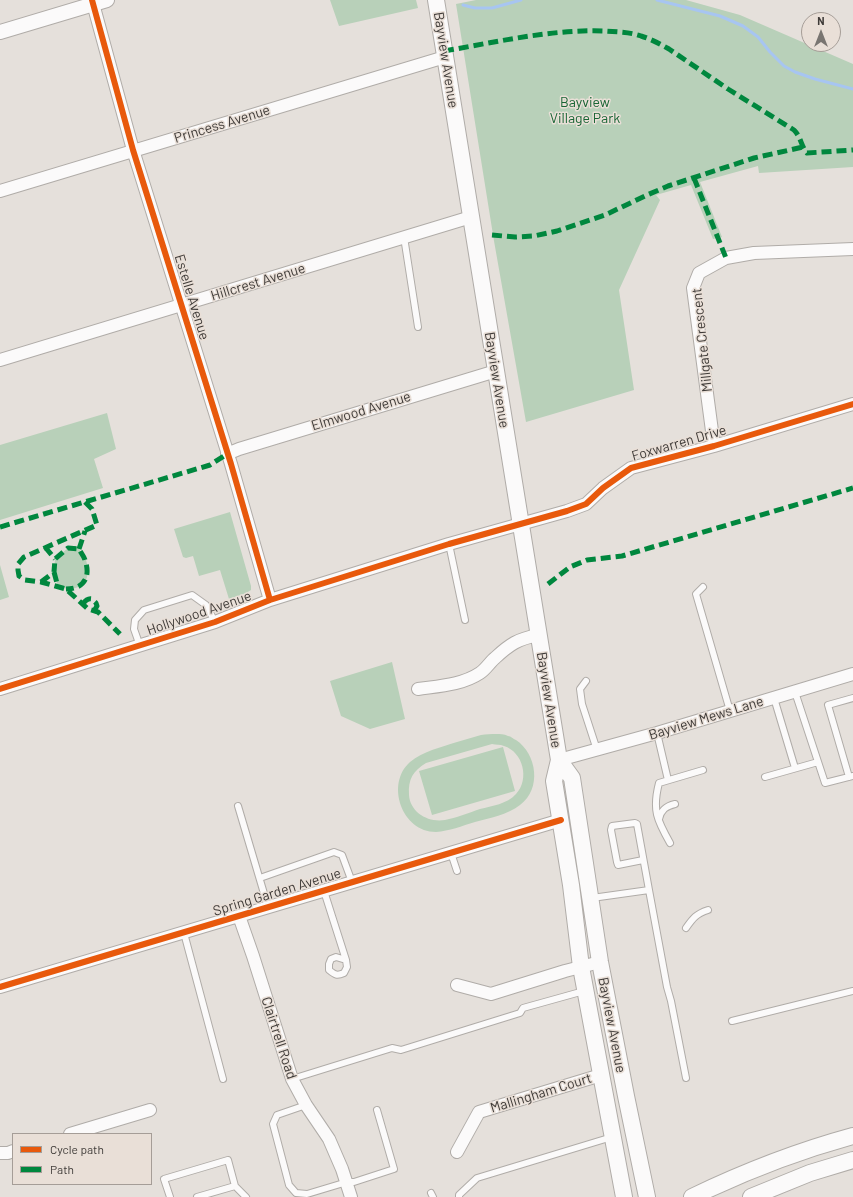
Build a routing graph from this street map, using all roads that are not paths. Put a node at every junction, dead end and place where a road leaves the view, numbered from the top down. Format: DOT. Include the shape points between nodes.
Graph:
graph roads {
  1 [pos="107,0"];
  2 [pos="436,0"];
  3 [pos="93,2"];
  4 [pos="0,32"];
  5 [pos="445,57"];
  6 [pos="134,150"];
  7 [pos="0,191"];
  8 [pos="471,217"];
  9 [pos="404,238"];
  10 [pos="853,249"];
  11 [pos="182,305"];
  12 [pos="418,327"];
  13 [pos="0,360"];
  14 [pos="496,371"];
  15 [pos="853,404"];
  16 [pos="714,446"];
  17 [pos="227,454"];
  18 [pos="520,524"];
  19 [pos="449,544"];
  20 [pos="703,587"];
  21 [pos="270,600"];
  22 [pos="465,620"];
  23 [pos="215,622"];
  24 [pos="538,635"];
  25 [pos="140,646"];
  26 [pos="853,674"];
  27 [pos="586,681"];
  28 [pos="0,689"];
  29 [pos="418,690"];
  30 [pos="795,692"];
  31 [pos="774,698"];
  32 [pos="853,698"];
  33 [pos="730,711"];
  34 [pos="657,733"];
  35 [pos="597,750"];
  36 [pos="559,760"];
  37 [pos="818,762"];
  38 [pos="795,768"];
  39 [pos="703,770"];
  40 [pos="851,776"];
  41 [pos="765,777"];
  42 [pos="668,780"];
  43 [pos="675,804"];
  44 [pos="238,806"];
  45 [pos="561,820"];
  46 [pos="659,823"];
  47 [pos="670,843"];
  48 [pos="451,853"];
  49 [pos="644,860"];
  50 [pos="457,871"];
  51 [pos="587,874"];
  52 [pos="260,878"];
  53 [pos="352,882"];
  54 [pos="650,890"];
  55 [pos="324,891"];
  56 [pos="590,899"];
  57 [pos="268,908"];
  58 [pos="708,910"];
  59 [pos="239,916"];
  60 [pos="686,928"];
  61 [pos="184,933"];
  62 [pos="346,960"];
  63 [pos="600,962"];
  64 [pos="582,966"];
  65 [pos="456,985"];
  66 [pos="0,987"];
  67 [pos="586,991"];
  68 [pos="853,992"];
  69 [pos="732,1021"];
  70 [pos="602,1075"];
  71 [pos="686,1078"];
  72 [pos="223,1079"];
  73 [pos="292,1079"];
  74 [pos="306,1105"];
  75 [pos="150,1110"];
  76 [pos="377,1110"];
  77 [pos="73,1133"];
  78 [pos="853,1136"];
  79 [pos="613,1137"];
  80 [pos="12,1151"];
  81 [pos="456,1152"];
  82 [pos="0,1153"];
  83 [pos="853,1160"];
  84 [pos="346,1182"];
  85 [pos="235,1186"];
  86 [pos="170,1197"];
  87 [pos="197,1197"];
  88 [pos="246,1197"];
  89 [pos="351,1197"];
  90 [pos="459,1197"];
  91 [pos="624,1197"];
  92 [pos="647,1197"];
  93 [pos="692,1197"];
  94 [pos="751,1197"];
  1 -- 3 [label="street"];
  2 -- 5 [label="main road, Bayview Avenue"];
  3 -- 4 [label="street"];
  3 -- 6 [label="street, Estelle Avenue"];
  5 -- 6 [label="street, Princess Avenue"];
  5 -- 8 [label="main road, Bayview Avenue"];
  6 -- 7 [label="street, Princess Avenue"];
  6 -- 11 [label="street, Estelle Avenue"];
  8 -- 9 [label="street, Hillcrest Avenue"];
  8 -- 14 [label="main road, Bayview Avenue"];
  9 -- 11 [label="street, Hillcrest Avenue"];
  9 -- 12 [label="lane"];
  10 -- 16 [label="street, Millgate Crescent" via="754,253 726,258 699,273 693,288"];
  11 -- 13 [label="street, Hillcrest Avenue"];
  11 -- 17 [label="street, Estelle Avenue"];
  14 -- 17 [label="street, Elmwood Avenue"];
  14 -- 18 [label="main road, Bayview Avenue"];
  15 -- 16 [label="street, Foxwarren Drive"];
  16 -- 18 [label="street, Foxwarren Drive" via="631,468 586,504"];
  17 -- 21 [label="street, Estelle Avenue"];
  18 -- 19 [label="street, Hollywood Avenue"];
  18 -- 24 [label="main road, Bayview Avenue"];
  19 -- 21 [label="street, Hollywood Avenue"];
  19 -- 22 [label="lane"];
  20 -- 33 [label="lane" via="696,594"];
  21 -- 23 [label="street, Hollywood Avenue"];
  23 -- 25 [label="street, Hollywood Avenue"];
  23 -- 25 [label="lane" via="206,605 192,595 144,610 135,620 134,629"];
  24 -- 29 [label="street" via="515,642 481,672 462,682"];
  24 -- 36 [label="main road, Bayview Avenue"];
  25 -- 28 [label="street, Hollywood Avenue"];
  26 -- 30 [label="street, Bayview Mews Lane"];
  27 -- 35 [label="lane" via="580,689 582,704"];
  30 -- 31 [label="street, Bayview Mews Lane"];
  30 -- 37 [label="lane"];
  31 -- 33 [label="street, Bayview Mews Lane"];
  31 -- 38 [label="lane"];
  32 -- 40 [label="lane" via="828,705"];
  33 -- 34 [label="street, Bayview Mews Lane"];
  34 -- 35 [label="street, Bayview Mews Lane"];
  34 -- 42 [label="lane"];
  35 -- 36 [label="street, Bayview Mews Lane"];
  36 -- 45 [label="main road, Bayview Avenue" via="554,781"];
  36 -- 51 [label="main road, Bayview Avenue" via="572,778"];
  37 -- 38 [label="lane"];
  37 -- 40 [label="lane" via="825,784"];
  38 -- 41 [label="lane"];
  39 -- 42 [label="lane"];
  42 -- 46 [label="lane" via="658,783 655,810"];
  43 -- 46 [label="lane" via="660,813"];
  44 -- 52 [label="lane"];
  45 -- 48 [label="street, Spring Garden Avenue"];
  45 -- 51 [label="main road" via="569,825 573,849"];
  45 -- 64 [label="main road, Bayview Avenue"];
  46 -- 47 [label="lane"];
  48 -- 50 [label="lane"];
  48 -- 53 [label="street, Spring Garden Avenue"];
  49 -- 49 [label="lane" via="637,824 612,826 618,865"];
  49 -- 54 [label="lane"];
  51 -- 56 [label="main road, Bayview Avenue"];
  52 -- 53 [label="lane" via="334,852 342,855"];
  52 -- 57 [label="lane"];
  53 -- 55 [label="street, Spring Garden Avenue"];
  54 -- 56 [label="lane"];
  54 -- 71 [label="lane"];
  55 -- 57 [label="street, Spring Garden Avenue"];
  55 -- 62 [label="lane"];
  56 -- 63 [label="main road, Bayview Avenue"];
  57 -- 59 [label="street, Spring Garden Avenue"];
  58 -- 60 [label="lane" via="693,918"];
  59 -- 61 [label="street, Spring Garden Avenue"];
  59 -- 73 [label="street, Clairtrell Road"];
  61 -- 66 [label="street, Spring Garden Avenue"];
  61 -- 72 [label="lane"];
  63 -- 64 [label="street"];
  63 -- 92 [label="main road, Bayview Avenue"];
  64 -- 65 [label="street" via="491,994"];
  64 -- 67 [label="main road, Bayview Avenue"];
  67 -- 70 [label="main road, Bayview Avenue"];
  67 -- 73 [label="lane" via="523,1008 520,1013 401,1050 392,1048"];
  68 -- 69 [label="lane"];
  70 -- 79 [label="main road, Bayview Avenue"];
  70 -- 81 [label="street, Mallingham Court" via="479,1112"];
  73 -- 74 [label="street, Clairtrell Road"];
  74 -- 84 [label="street, Clairtrell Road" via="329,1138"];
  74 -- 84 [label="lane" via="277,1115 273,1124 290,1185 296,1193 307,1194"];
  75 -- 77 [label="street"];
  76 -- 84 [label="lane" via="394,1169 354,1182"];
  78 -- 93 [label="main road" via="799,1152 727,1180"];
  79 -- 90 [label="lane" via="477,1178"];
  79 -- 91 [label="main road, Bayview Avenue"];
  80 -- 82 [label="street"];
  83 -- 94 [label="main road" via="810,1173"];
  84 -- 89 [label="street, Clairtrell Road"];
  85 -- 86 [label="lane" via="228,1160 164,1179"];
  85 -- 87 [label="lane"];
  85 -- 88 [label="lane"];
}
